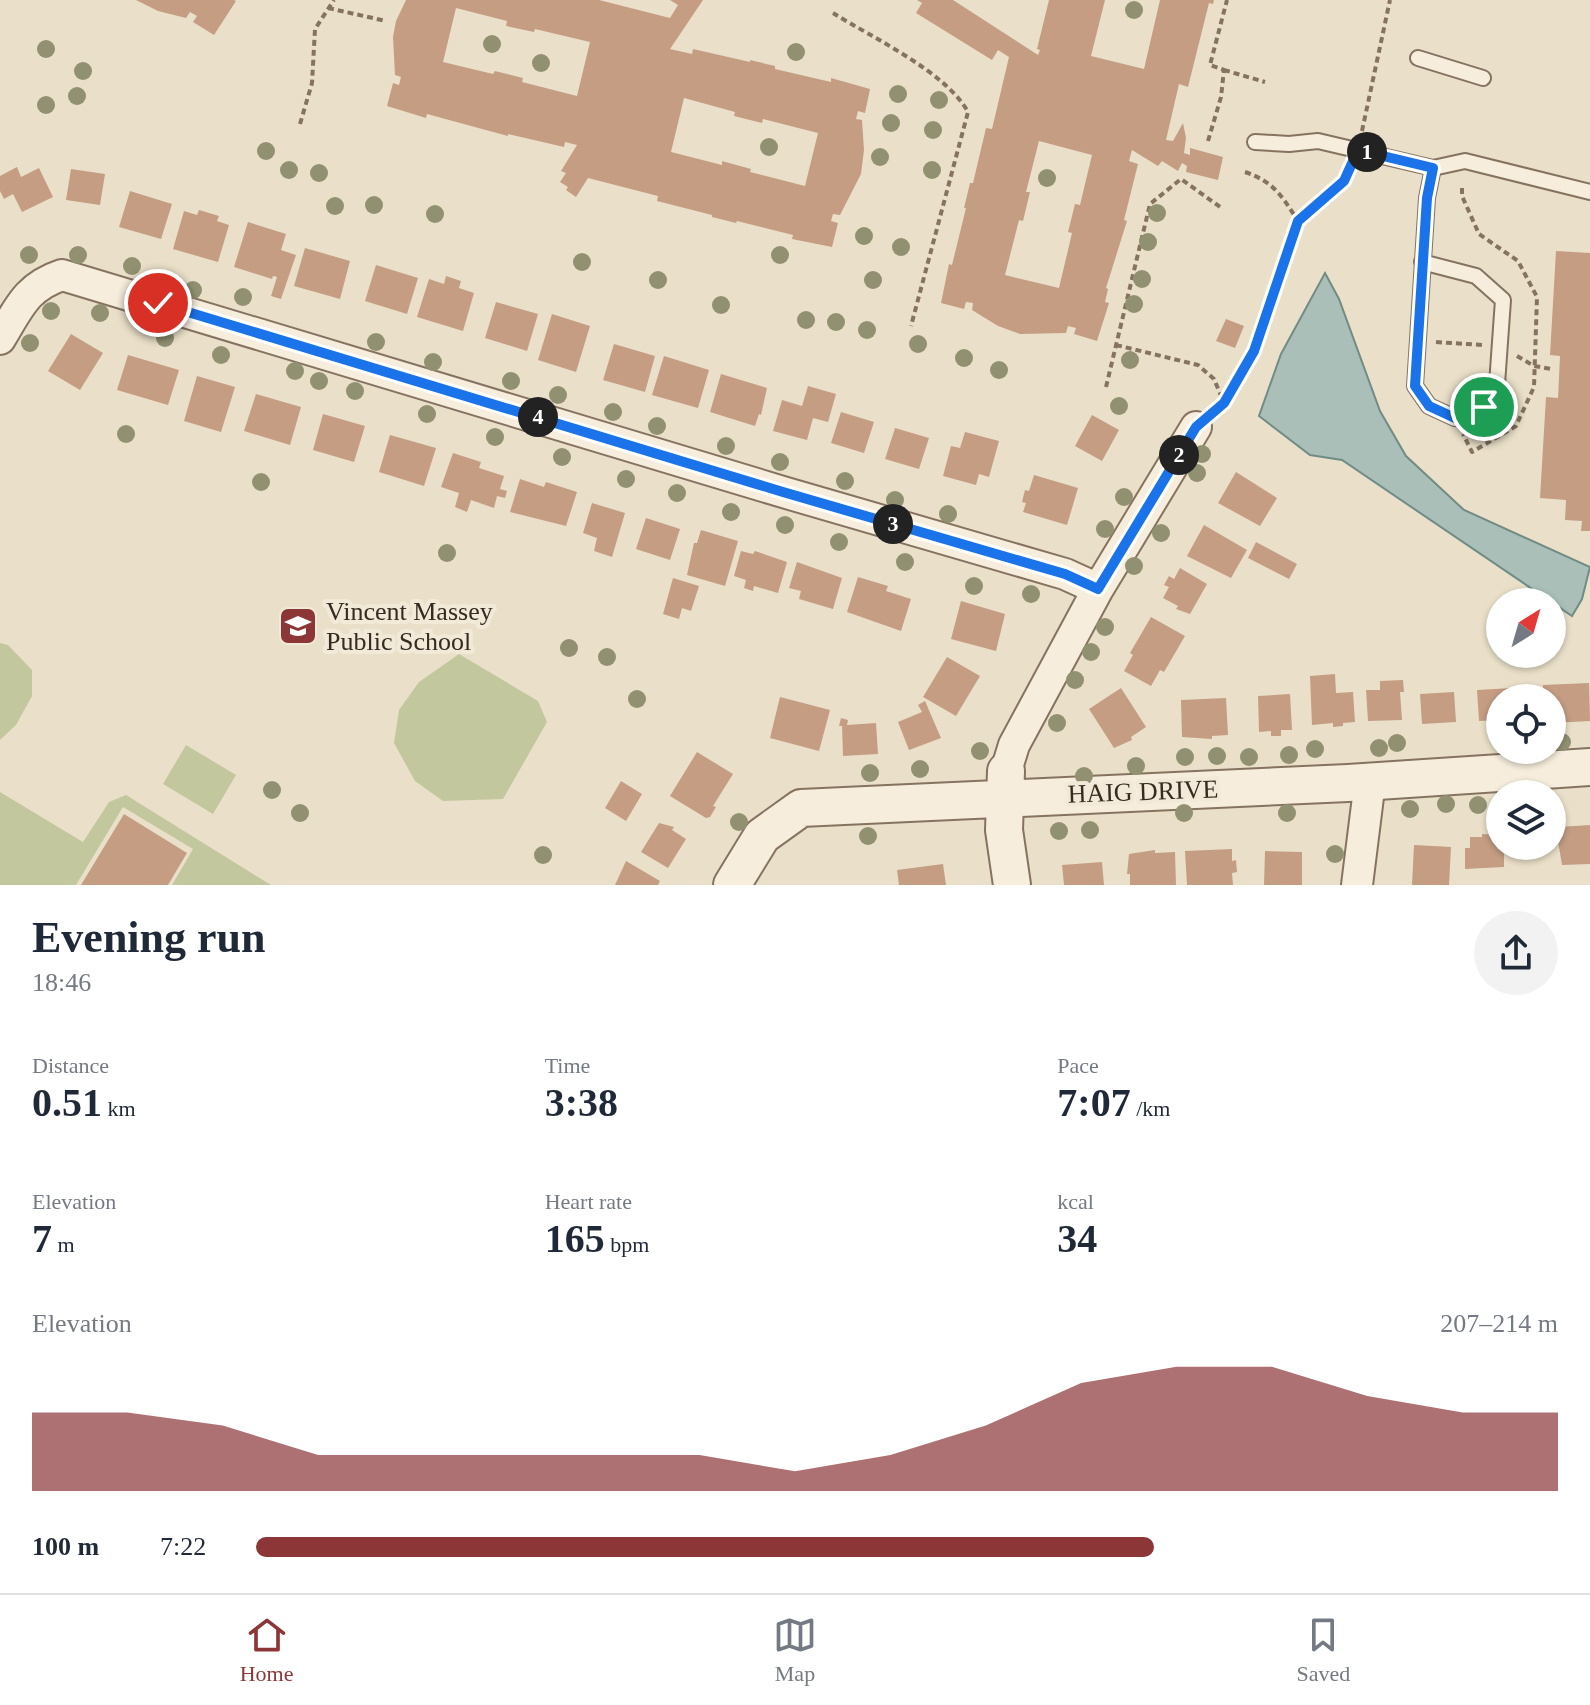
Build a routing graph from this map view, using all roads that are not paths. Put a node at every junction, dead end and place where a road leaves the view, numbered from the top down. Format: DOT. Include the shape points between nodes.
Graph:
graph roads {
  1 [pos="1418,58"];
  2 [pos="1483,78"];
  3 [pos="1255,142"];
  4 [pos="1433,168"];
  5 [pos="1590,192"];
  6 [pos="1422,262"];
  7 [pos="0,339"];
  8 [pos="1196,427"];
  9 [pos="1098,589"];
  10 [pos="1590,767"];
  11 [pos="1370,781"];
  12 [pos="1005,784"];
  13 [pos="732,885"];
  14 [pos="1012,885"];
  15 [pos="1357,885"];
  1 -- 2 [label="lane"];
  3 -- 4 [label="lane" via="1318,141"];
  4 -- 5 [label="lane" via="1465,161"];
  4 -- 6 [label="lane"];
  6 -- 6 [label="lane" via="1415,386 1429,406 1455,418 1484,407 1497,384 1503,300 1476,276"];
  7 -- 9 [label="street" via="24,300 42,282 62,275 1065,574"];
  8 -- 9 [label="street"];
  9 -- 12 [label="street" via="1014,745"];
  10 -- 11 [label="street, HAIG DRIVE"];
  11 -- 12 [label="street, HAIG DRIVE"];
  11 -- 15 [label="street"];
  12 -- 13 [label="street, HAIG DRIVE" via="801,808 762,836"];
  12 -- 14 [label="street" via="1004,830"];
}
